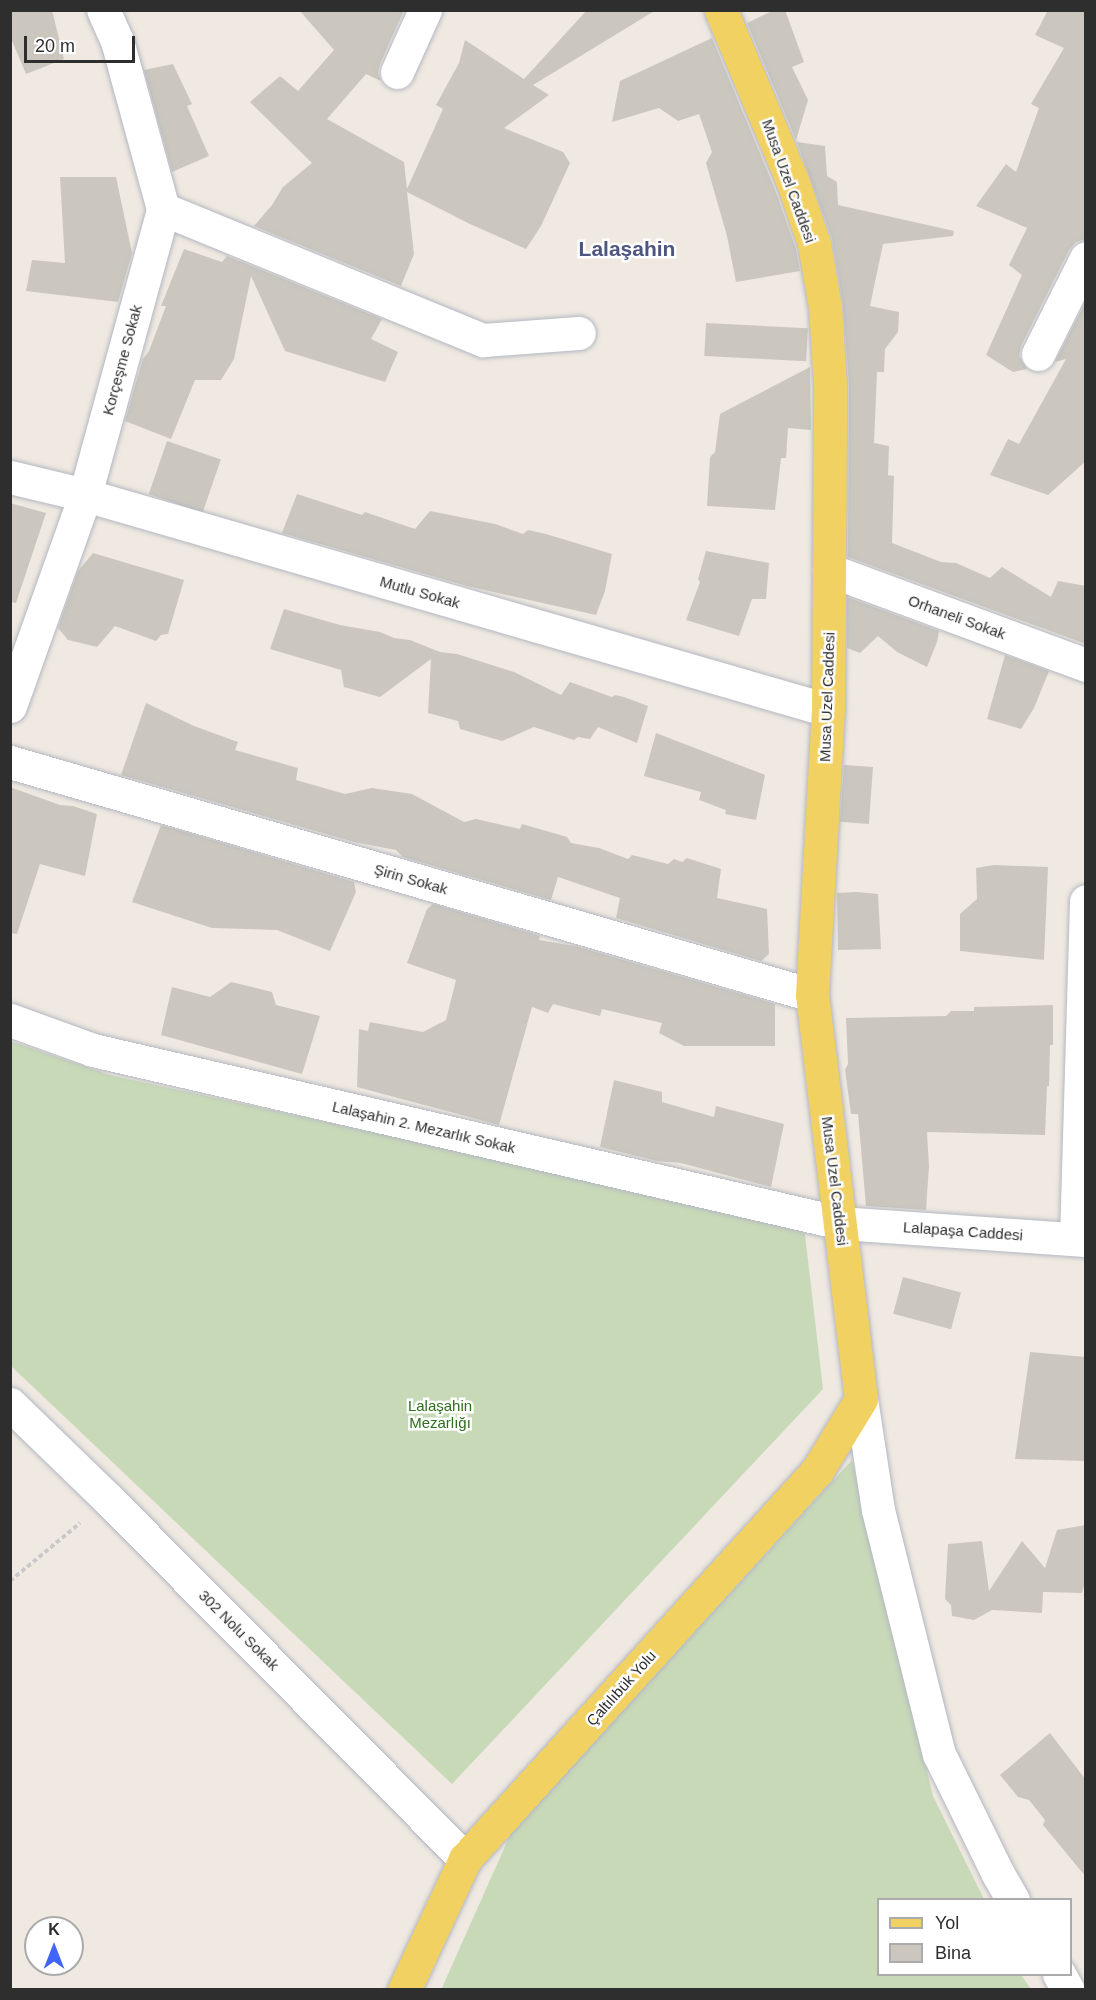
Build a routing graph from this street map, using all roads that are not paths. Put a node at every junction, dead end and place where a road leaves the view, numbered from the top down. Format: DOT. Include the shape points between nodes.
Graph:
graph roads {
  1 [pos="103,10"];
  2 [pos="425,10"];
  3 [pos="721,10"];
  4 [pos="397,72"];
  5 [pos="163,209"];
  6 [pos="1086,258"];
  7 [pos="579,333"];
  8 [pos="1038,354"];
  9 [pos="10,477"];
  10 [pos="85,495"];
  11 [pos="829,570"];
  12 [pos="1086,665"];
  13 [pos="10,706"];
  14 [pos="828,710"];
  15 [pos="10,762"];
  16 [pos="1086,901"];
  17 [pos="812,995"];
  18 [pos="10,1020"];
  19 [pos="841,1223"];
  20 [pos="1081,1239"];
  21 [pos="861,1399"];
  22 [pos="10,1404"];
  23 [pos="465,1859"];
  24 [pos="1012,1898"];
  25 [pos="1060,1976"];
  26 [pos="404,1989"];
  27 [pos="1068,1989"];
  1 -- 5 [label="street" via="117,41"];
  2 -- 4 [label="street"];
  3 -- 11 [label="main road, Musa Uzel Caddesi" via="792,180 814,244 825,307 830,384"];
  5 -- 7 [label="street" via="483,340"];
  5 -- 10 [label="street, Korçeşme Sokak"];
  6 -- 8 [label="street"];
  9 -- 10 [label="street, Mutlu Sokak"];
  10 -- 13 [label="street, Korçeşme Sokak"];
  10 -- 14 [label="street, Mutlu Sokak"];
  11 -- 12 [label="street, Orhaneli Sokak"];
  11 -- 14 [label="main road, Musa Uzel Caddesi"];
  14 -- 17 [label="main road, Musa Uzel Caddesi"];
  15 -- 17 [label="street, Şirin Sokak"];
  16 -- 20 [label="street"];
  17 -- 19 [label="main road, Musa Uzel Caddesi"];
  18 -- 19 [label="street, Lalaşahin 2. Mezarlık Sokak" via="93,1050"];
  19 -- 20 [label="street, Lalapaşa Caddesi"];
  19 -- 21 [label="main road, Musa Uzel Caddesi"];
  21 -- 23 [label="main road, Çaltılıbük Yolu" via="817,1471"];
  21 -- 24 [label="street" via="878,1510 939,1754"];
  22 -- 23 [label="street, 302 Nolu Sokak"];
  23 -- 26 [label="main road, Çaltılıbük Yolu"];
  25 -- 27 [label="street"];
}
